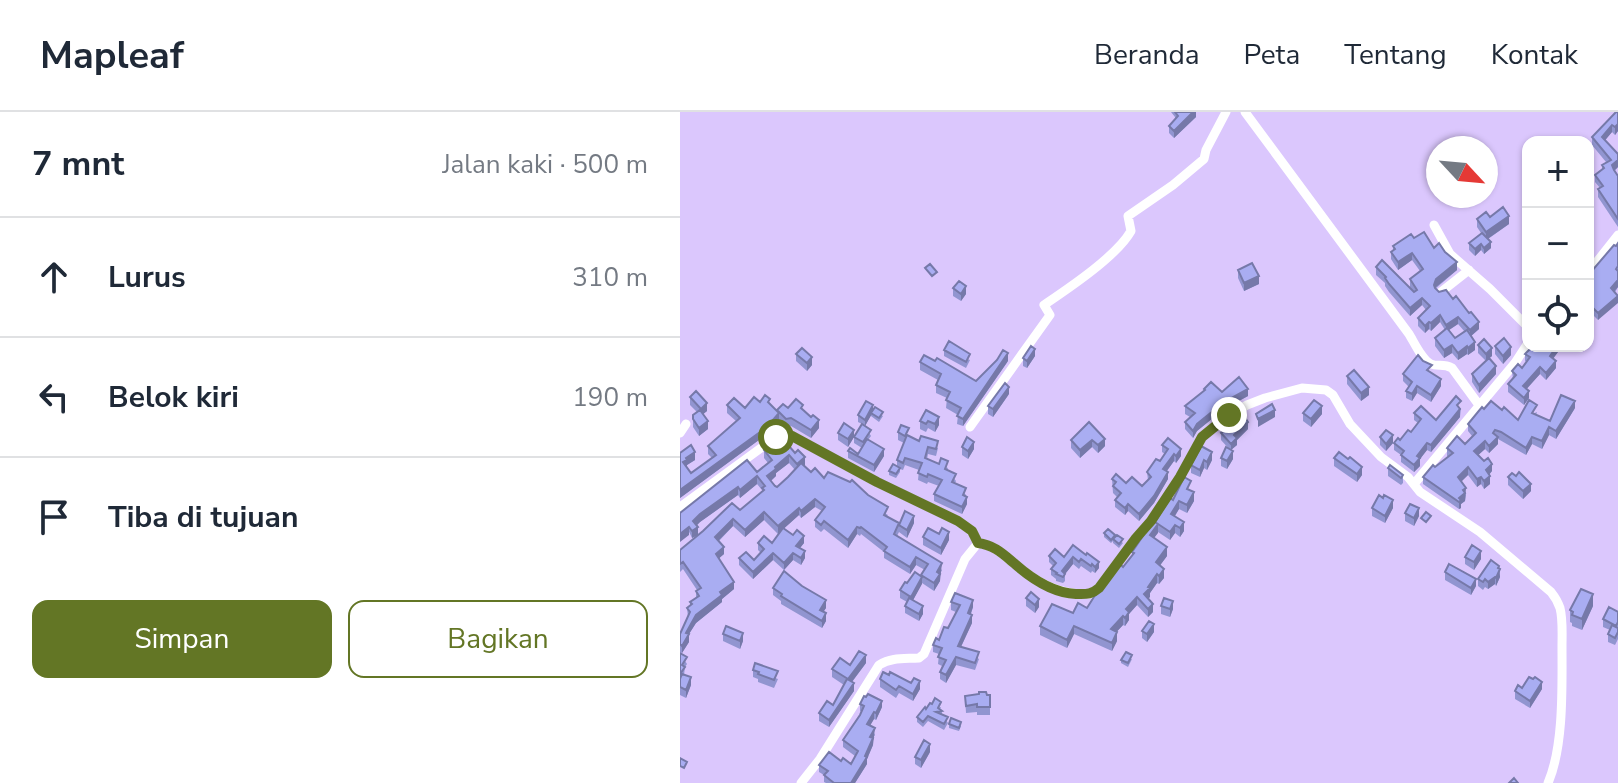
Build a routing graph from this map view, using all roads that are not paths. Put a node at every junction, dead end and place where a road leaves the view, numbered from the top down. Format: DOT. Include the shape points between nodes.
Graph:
graph roads {
  1 [pos="1226,112"];
  2 [pos="1245,112"];
  3 [pos="1434,225"];
  4 [pos="1618,235"];
  5 [pos="1594,265"];
  6 [pos="1469,270"];
  7 [pos="1441,292"];
  8 [pos="1522,321"];
  9 [pos="1522,352"];
  10 [pos="1479,405"];
  11 [pos="686,424"];
  12 [pos="970,427"];
  13 [pos="680,433"];
  14 [pos="1414,484"];
  15 [pos="680,507"];
  16 [pos="978,543"];
  17 [pos="801,783"];
  18 [pos="1548,783"];
  1 -- 12 [label="street" via="1204,159 1128,216 1131,231 1117,248 1044,305 1050,315"];
  2 -- 10 [label="street" via="1426,360 1452,368"];
  3 -- 6 [label="street" via="1450,254"];
  4 -- 5 [label="street"];
  6 -- 7 [label="street"];
  6 -- 8 [label="street"];
  9 -- 10 [label="street"];
  10 -- 14 [label="street"];
  11 -- 13 [label="street"];
  14 -- 16 [label="street" via="1350,424 1333,395 1326,390 1291,390 1247,405 1202,437 1151,521 1092,594 1051,589 999,550"];
  14 -- 18 [label="street" via="1492,542 1551,592 1560,606 1562,694"];
  15 -- 16 [label="street" via="776,437 788,434 958,521"];
  16 -- 17 [label="street" via="965,559 924,654 879,665"];
}
